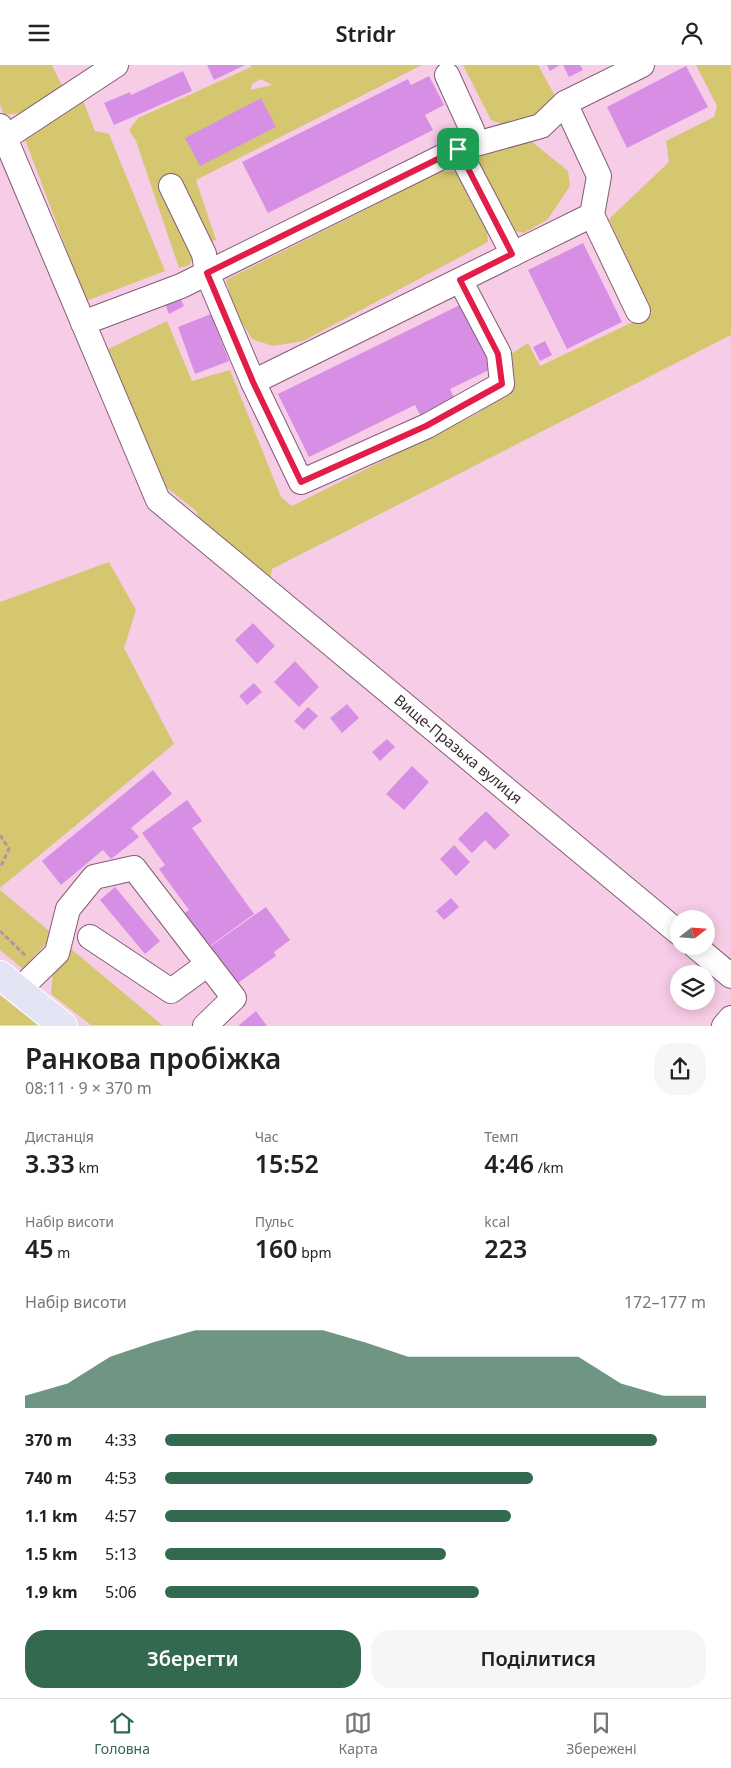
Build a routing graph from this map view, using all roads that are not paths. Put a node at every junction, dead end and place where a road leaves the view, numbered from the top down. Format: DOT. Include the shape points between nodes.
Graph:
graph roads {
  1 [pos="116,65"];
  2 [pos="642,65"];
  3 [pos="447,75"];
  4 [pos="565,103"];
  5 [pos="2,132"];
  6 [pos="458,149"];
  7 [pos="171,186"];
  8 [pos="592,215"];
  9 [pos="512,254"];
  10 [pos="207,273"];
  11 [pos="460,280"];
  12 [pos="638,311"];
  13 [pos="83,323"];
  14 [pos="253,382"];
  15 [pos="670,926"];
  16 [pos="90,937"];
  17 [pos="706,955"];
  18 [pos="208,964"];
  19 [pos="731,976"];
  20 [pos="18,979"];
  21 [pos="731,1018"];
  22 [pos="63,1025"];
  23 [pos="205,1025"];
  24 [pos="724,1025"];
  1 -- 5 [label="street"];
  2 -- 4 [label="street"];
  3 -- 6 [label="street" via="472,130"];
  4 -- 6 [label="street" via="542,126"];
  4 -- 8 [label="street" via="599,176"];
  5 -- 13 [label="street, Вище-Празька вулиця"];
  6 -- 9 [label="street"];
  6 -- 10 [label="street"];
  7 -- 10 [label="street" via="204,254"];
  8 -- 9 [label="street"];
  8 -- 12 [label="street"];
  9 -- 11 [label="street"];
  10 -- 13 [label="street"];
  10 -- 14 [label="street"];
  11 -- 14 [label="street"];
  11 -- 14 [label="street" via="498,354 502,384 426,426 301,482"];
  13 -- 15 [label="street, Вище-Празька вулиця" via="158,500"];
  16 -- 18 [label="street" via="172,991"];
  17 -- 19 [label="street"];
  18 -- 20 [label="street" via="134,868 94,877 68,909 57,953"];
  18 -- 23 [label="street" via="234,998"];
  20 -- 22 [label="main road"];
  21 -- 24 [label="street"];
}
